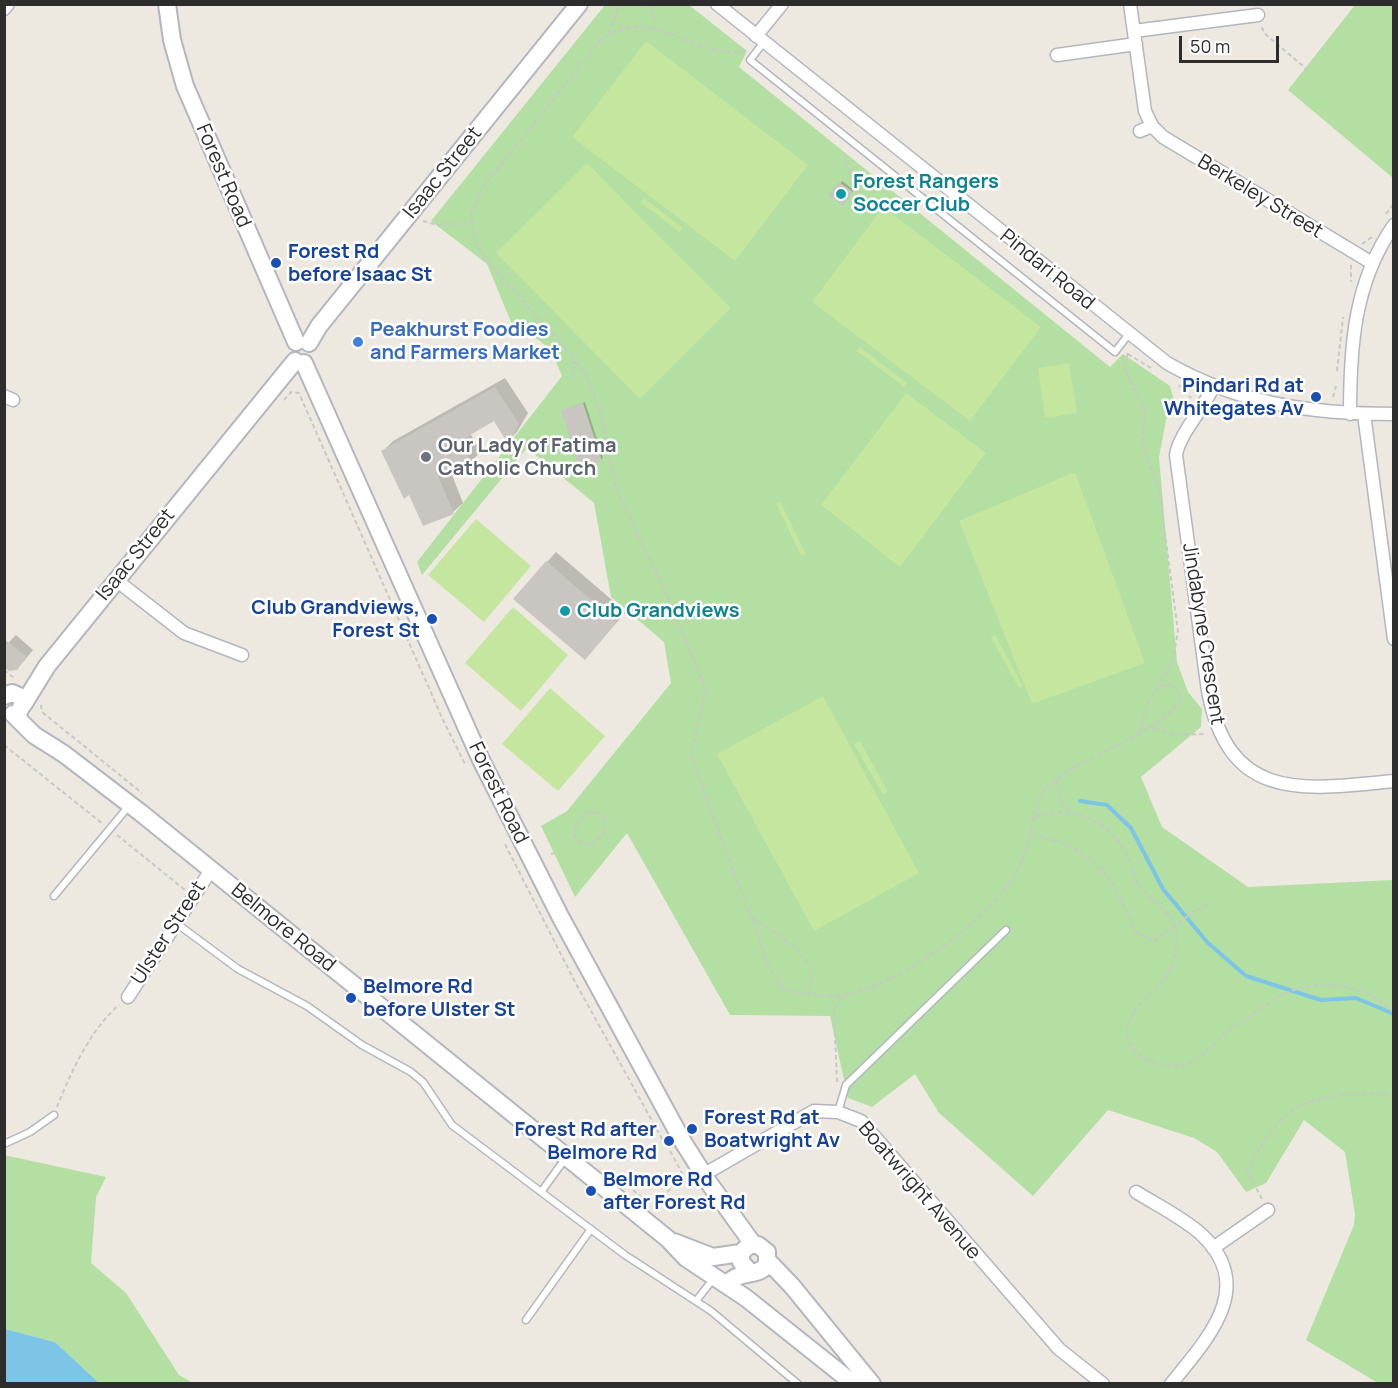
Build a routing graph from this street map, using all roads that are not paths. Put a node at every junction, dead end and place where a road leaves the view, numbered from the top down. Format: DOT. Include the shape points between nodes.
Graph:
graph roads {
  1 [pos="8,4"];
  2 [pos="167,4"];
  3 [pos="579,4"];
  4 [pos="717,4"];
  5 [pos="782,4"];
  6 [pos="1130,4"];
  7 [pos="4,9"];
  8 [pos="1258,15"];
  9 [pos="1135,37"];
  10 [pos="760,39"];
  11 [pos="1057,54"];
  12 [pos="1394,225"];
  13 [pos="1372,263"];
  14 [pos="1128,335"];
  15 [pos="302,343"];
  16 [pos="299,362"];
  17 [pos="1213,387"];
  18 [pos="1350,414"];
  19 [pos="1364,414"];
  20 [pos="1394,414"];
  21 [pos="117,580"];
  22 [pos="1390,588"];
  23 [pos="1394,639"];
  24 [pos="242,655"];
  25 [pos="11,701"];
  26 [pos="1394,781"];
  27 [pos="130,804"];
  28 [pos="211,870"];
  29 [pos="54,896"];
  30 [pos="176,923"];
  31 [pos="1006,930"];
  32 [pos="128,997"];
  33 [pos="838,1112"];
  34 [pos="54,1114"];
  35 [pos="4,1144"];
  36 [pos="566,1157"];
  37 [pos="699,1168"];
  38 [pos="541,1192"];
  39 [pos="1136,1192"];
  40 [pos="1268,1210"];
  41 [pos="591,1229"];
  42 [pos="668,1239"];
  43 [pos="1213,1248"];
  44 [pos="746,1249"];
  45 [pos="758,1268"];
  46 [pos="721,1281"];
  47 [pos="696,1301"];
  48 [pos="526,1320"];
  49 [pos="798,1383"];
  50 [pos="854,1383"];
  51 [pos="872,1383"];
  52 [pos="1103,1383"];
  53 [pos="1171,1383"];
  1 -- 7 [label="street"];
  2 -- 15 [label="street, Forest Road" via="185,86"];
  3 -- 15 [label="street, Isaac Street"];
  4 -- 10 [label="street, Pindari Road"];
  5 -- 10 [label="street"];
  6 -- 9 [label="street, Berkeley Street"];
  8 -- 9 [label="street"];
  9 -- 11 [label="street"];
  9 -- 13 [label="street, Berkeley Street" via="1146,128"];
  10 -- 14 [label="street, Pindari Road"];
  10 -- 14 [label="lane" via="750,60 1114,352"];
  12 -- 13 [label="street"];
  13 -- 18 [label="street" via="1351,339"];
  14 -- 17 [label="street, Pindari Road" via="1167,363"];
  15 -- 16 [label="street, Isaac Street" via="313,353 310,360"];
  16 -- 21 [label="street, Isaac Street"];
  16 -- 37 [label="street, Forest Road" via="481,760 560,916"];
  17 -- 18 [label="street, Pindari Road" via="1309,410"];
  17 -- 26 [label="street, Jindabyne Crescent" via="1181,438 1176,455 1205,673 1218,732 1243,764 1276,783 1301,787"];
  18 -- 19 [label="street, Pindari Road"];
  19 -- 20 [label="street, Pindari Road"];
  19 -- 22 [label="street"];
  21 -- 24 [label="street" via="184,633"];
  21 -- 25 [label="street, Isaac Street" via="47,666"];
  22 -- 23 [label="street"];
  25 -- 27 [label="street, Belmore Road" via="56,740 64,754"];
  27 -- 28 [label="street, Belmore Road"];
  27 -- 29 [label="lane"];
  28 -- 30 [label="street, Ulster Street"];
  28 -- 36 [label="street, Belmore Road"];
  30 -- 32 [label="street, Ulster Street"];
  30 -- 38 [label="lane" via="238,969 307,1006 362,1046 411,1072 429,1090 452,1125"];
  31 -- 33 [label="lane" via="846,1085"];
  33 -- 37 [label="street, Boatwright Avenue" via="814,1111"];
  33 -- 52 [label="street, Boatwright Avenue" via="861,1121 1059,1349"];
  34 -- 35 [label="lane" via="30,1132"];
  36 -- 38 [label="lane"];
  36 -- 42 [label="street, Belmore Road"];
  37 -- 44 [label="street, Forest Road" via="725,1206"];
  38 -- 41 [label="lane"];
  39 -- 43 [label="street" via="1200,1233"];
  40 -- 43 [label="street"];
  41 -- 47 [label="lane"];
  41 -- 48 [label="lane"];
  42 -- 44 [label="street, Belmore Road" via="713,1257"];
  42 -- 46 [label="street, Belmore Road" via="686,1258"];
  43 -- 53 [label="street" via="1224,1265 1227,1303 1212,1334"];
  44 -- 45 [label="street" via="741,1262"];
  44 -- 45 [label="street" via="765,1249"];
  45 -- 46 [label="street"];
  45 -- 51 [label="street" via="804,1302"];
  46 -- 47 [label="lane"];
  46 -- 50 [label="street, Belmore Road"];
  47 -- 49 [label="lane"];
}
